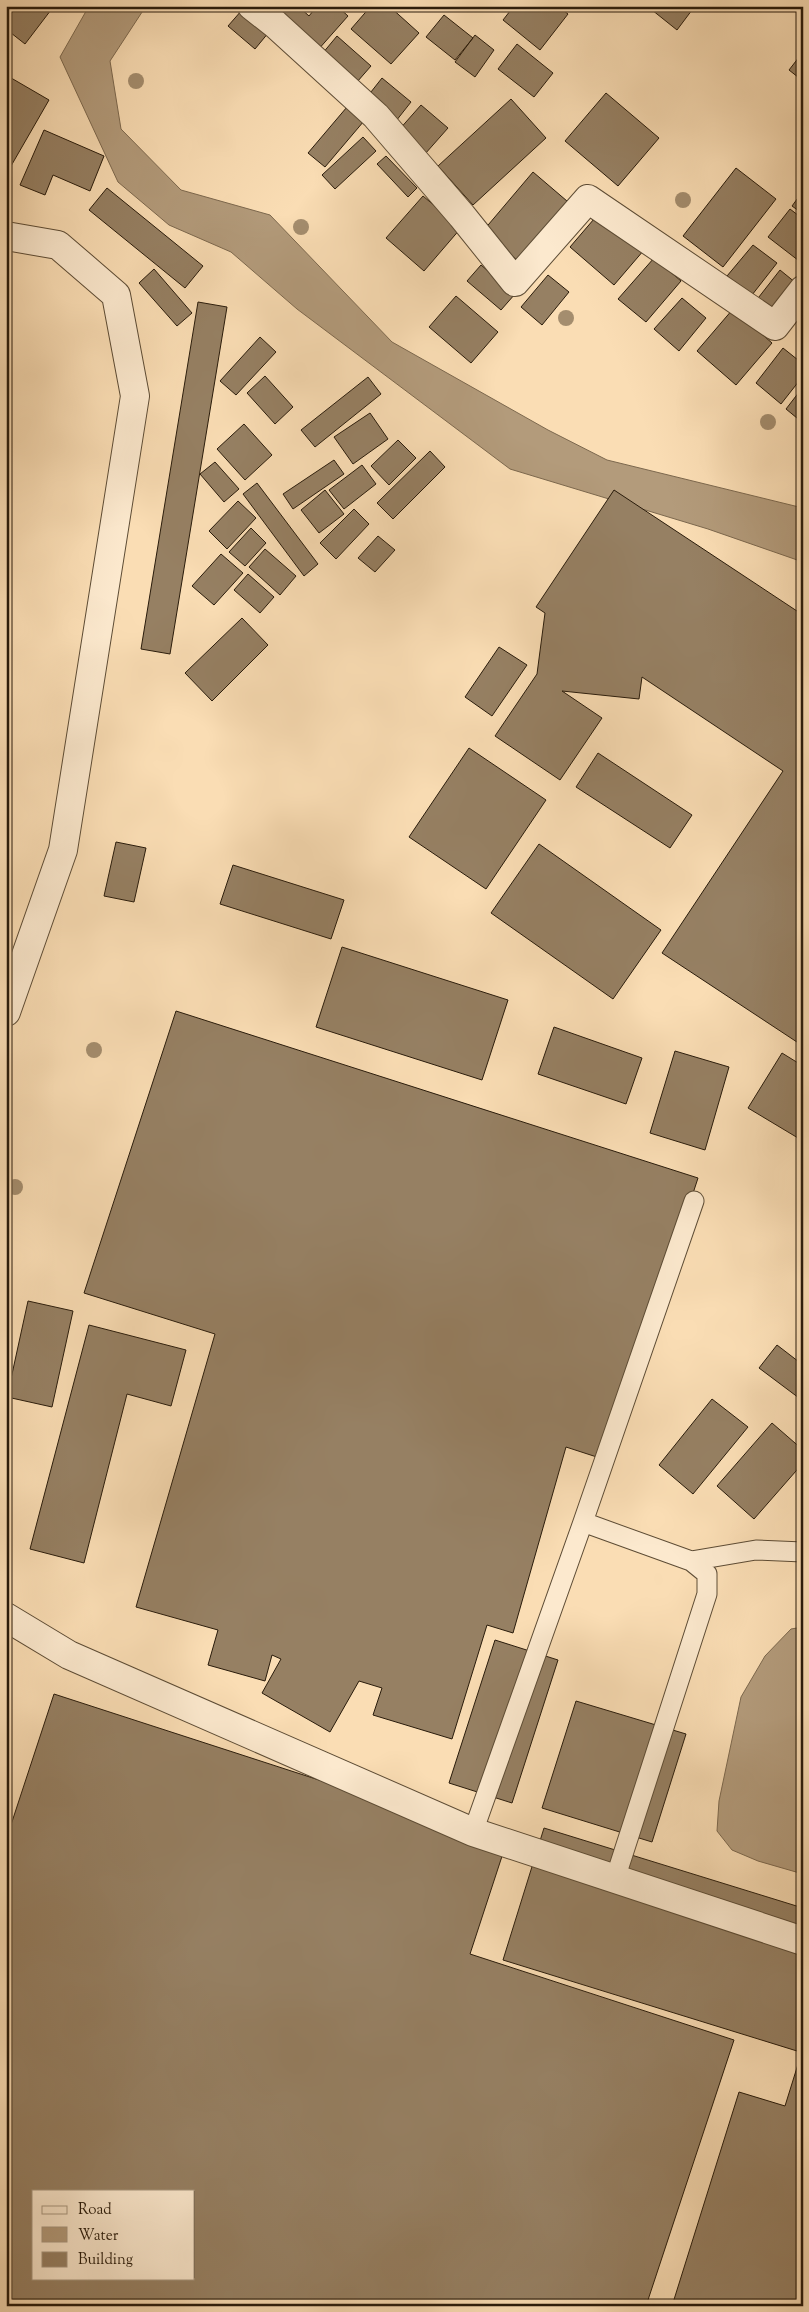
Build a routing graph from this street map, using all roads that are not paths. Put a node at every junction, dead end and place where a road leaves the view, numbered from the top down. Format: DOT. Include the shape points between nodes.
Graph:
graph roads {
  1 [pos="252,6"];
  2 [pos="6,236"];
  3 [pos="803,290"];
  4 [pos="6,1012"];
  5 [pos="694,1201"];
  6 [pos="583,1522"];
  7 [pos="803,1552"];
  8 [pos="691,1561"];
  9 [pos="6,1617"];
  10 [pos="473,1832"];
  11 [pos="615,1879"];
  12 [pos="803,1941"];
  1 -- 3 [label="street" via="376,116 515,282 588,199 775,326"];
  2 -- 4 [label="street" via="58,245 116,296 135,396 63,850"];
  5 -- 6 [label="lane"];
  6 -- 8 [label="lane"];
  6 -- 10 [label="lane"];
  7 -- 8 [label="lane" via="756,1550"];
  8 -- 11 [label="lane" via="707,1574 707,1594"];
  9 -- 10 [label="street" via="69,1655"];
  10 -- 11 [label="street"];
  11 -- 12 [label="street"];
}
